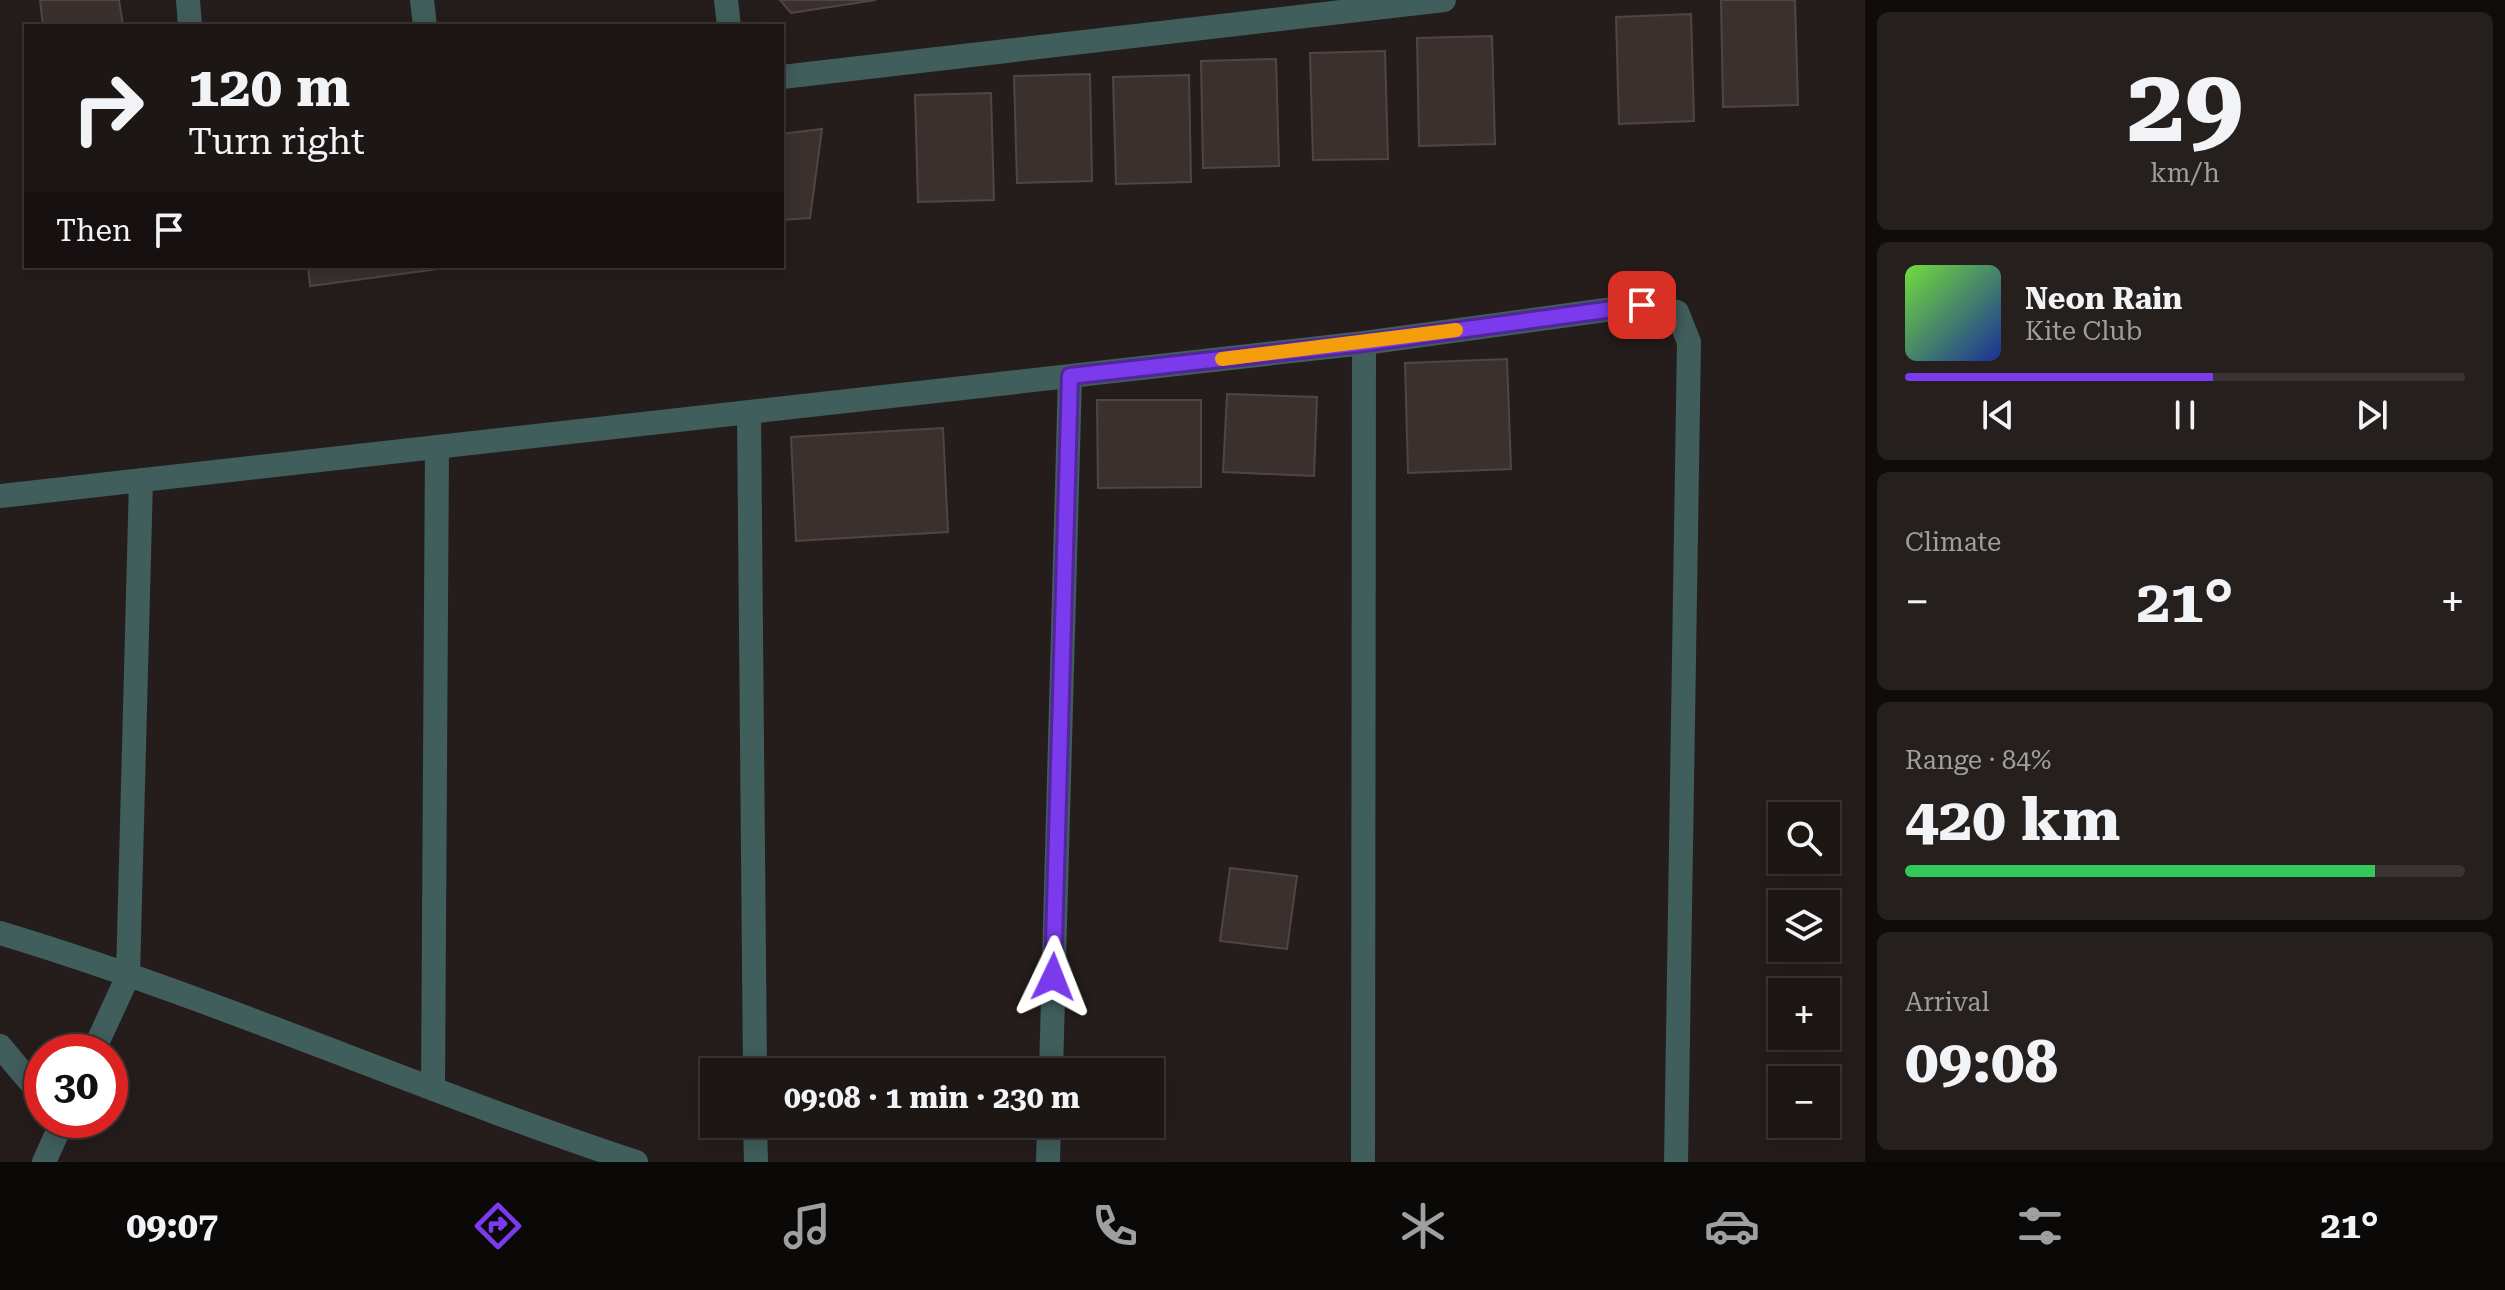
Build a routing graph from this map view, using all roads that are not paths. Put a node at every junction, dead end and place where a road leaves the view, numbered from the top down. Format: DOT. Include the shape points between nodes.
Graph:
graph roads {
  1 [pos="188,0"];
  2 [pos="422,0"];
  3 [pos="726,0"];
  4 [pos="1444,0"];
  5 [pos="1281,9"];
  6 [pos="190,24"];
  7 [pos="425,24"];
  8 [pos="729,24"];
  9 [pos="784,77"];
  10 [pos="1364,343"];
  11 [pos="1070,376"];
  12 [pos="749,412"];
  13 [pos="437,447"];
  14 [pos="141,480"];
  15 [pos="0,496"];
  16 [pos="0,933"];
  17 [pos="128,976"];
  18 [pos="101,1034"];
  19 [pos="0,1046"];
  20 [pos="755,1058"];
  21 [pos="1051,1058"];
  22 [pos="24,1075"];
  23 [pos="433,1088"];
  24 [pos="54,1138"];
  25 [pos="755,1138"];
  26 [pos="1049,1138"];
  27 [pos="44,1162"];
  28 [pos="636,1162"];
  29 [pos="756,1162"];
  30 [pos="1048,1162"];
  31 [pos="1363,1162"];
  32 [pos="1676,1162"];
  1 -- 6 [label="street"];
  2 -- 7 [label="street"];
  3 -- 8 [label="street"];
  4 -- 5 [label="street"];
  5 -- 9 [label="street"];
  10 -- 11 [label="street"];
  10 -- 31 [label="street"];
  10 -- 32 [label="street" via="1642,305 1677,312 1689,342"];
  11 -- 12 [label="street"];
  11 -- 21 [label="street"];
  12 -- 13 [label="street"];
  12 -- 20 [label="street"];
  13 -- 14 [label="street"];
  13 -- 23 [label="street"];
  14 -- 15 [label="street"];
  14 -- 17 [label="street"];
  16 -- 17 [label="street"];
  17 -- 18 [label="street"];
  17 -- 23 [label="street"];
  19 -- 22 [label="street"];
  23 -- 28 [label="street"];
  24 -- 27 [label="street"];
  25 -- 29 [label="street"];
  26 -- 30 [label="street"];
}
